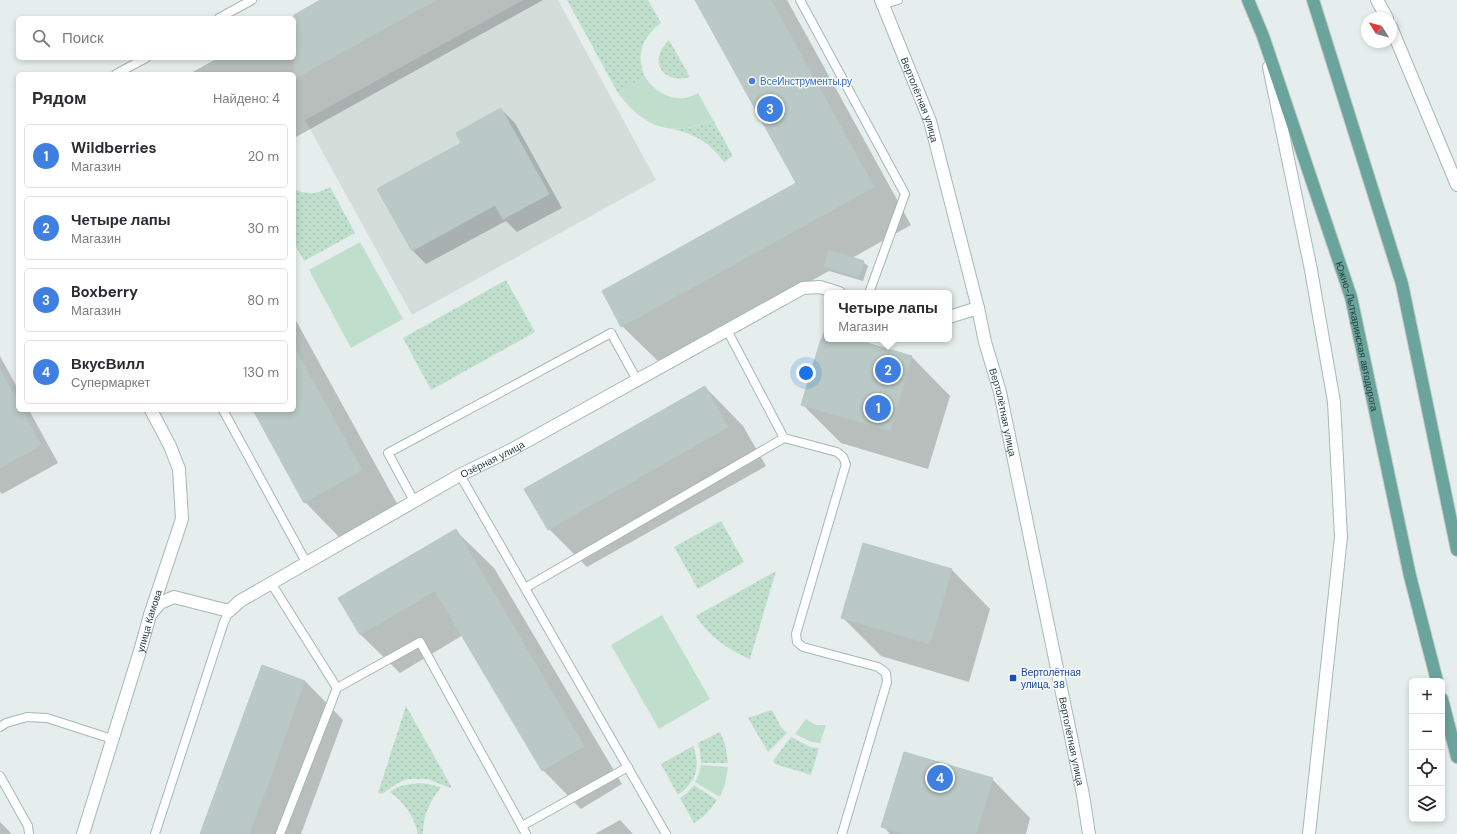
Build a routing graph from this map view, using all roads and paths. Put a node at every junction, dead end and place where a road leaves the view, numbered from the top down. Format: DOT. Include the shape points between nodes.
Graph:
graph roads {
  1 [pos="252,0"];
  2 [pos="800,0"];
  3 [pos="898,0"];
  4 [pos="1248,0"];
  5 [pos="1313,0"];
  6 [pos="1377,0"];
  7 [pos="882,2"];
  8 [pos="1384,12"];
  9 [pos="223,16"];
  10 [pos="1263,36"];
  11 [pos="1397,41"];
  12 [pos="142,60"];
  13 [pos="120,72"];
  14 [pos="1457,185"];
  15 [pos="830,290"];
  16 [pos="870,290"];
  17 [pos="978,308"];
  18 [pos="952,316"];
  19 [pos="727,330"];
  20 [pos="637,380"];
  21 [pos="152,412"];
  22 [pos="224,412"];
  23 [pos="784,438"];
  24 [pos="460,475"];
  25 [pos="414,501"];
  26 [pos="1457,550"];
  27 [pos="306,562"];
  28 [pos="271,583"];
  29 [pos="525,588"];
  30 [pos="229,611"];
  31 [pos="150,615"];
  32 [pos="1436,678"];
  33 [pos="337,688"];
  34 [pos="1445,711"];
  35 [pos="0,727"];
  36 [pos="112,740"];
  37 [pos="1457,757"];
  38 [pos="628,767"];
  39 [pos="0,776"];
  40 [pos="522,826"];
  41 [pos="29,834"];
  42 [pos="83,834"];
  43 [pos="155,834"];
  44 [pos="280,834"];
  45 [pos="526,834"];
  46 [pos="666,834"];
  47 [pos="842,834"];
  48 [pos="1089,834"];
  49 [pos="1309,834"];
  1 -- 9 [label="lane"];
  2 -- 16 [label="lane" via="906,194"];
  3 -- 7 [label="lane"];
  4 -- 10 [label="main road, Южно-Лыткаринская автодорога"];
  5 -- 26 [label="main road" via="1402,284"];
  6 -- 8 [label="street"];
  7 -- 17 [label="street, Вертолётная улица" via="930,121"];
  10 -- 32 [label="main road, Южно-Лыткаринская автодорога" via="1351,297 1410,576"];
  10 -- 49 [label="street" via="1311,270 1334,402 1341,537"];
  11 -- 14 [label="street"];
  12 -- 13 [label="lane"];
  15 -- 19 [label="street, Озёрная улица" via="820,287 803,288"];
  17 -- 18 [label="street"];
  17 -- 48 [label="street, Вертолётная улица" via="1000,392"];
  19 -- 20 [label="street, Озёрная улица"];
  19 -- 23 [label="lane"];
  20 -- 24 [label="street, Озёрная улица" via="511,450"];
  20 -- 25 [label="lane" via="611,332 388,454"];
  21 -- 31 [label="street, улица Камова" via="179,469 182,519"];
  22 -- 27 [label="lane"];
  23 -- 29 [label="lane"];
  23 -- 47 [label="lane" via="837,452 846,464 796,634 797,642 803,647 878,667 886,673 885,688"];
  24 -- 25 [label="street, Озёрная улица"];
  24 -- 29 [label="lane"];
  25 -- 27 [label="street, Озёрная улица"];
  27 -- 28 [label="street, Озёрная улица"];
  28 -- 30 [label="street, Озёрная улица" via="240,601"];
  28 -- 33 [label="lane"];
  29 -- 38 [label="lane"];
  30 -- 31 [label="street" via="174,597 160,603"];
  30 -- 43 [label="lane"];
  31 -- 36 [label="street, улица Камова"];
  33 -- 40 [label="lane" via="420,642"];
  33 -- 44 [label="lane"];
  34 -- 37 [label="main road"];
  35 -- 36 [label="lane" via="28,717 47,718"];
  36 -- 42 [label="street, улица Камова"];
  38 -- 40 [label="lane"];
  38 -- 46 [label="lane"];
  39 -- 41 [label="lane" via="28,826"];
  40 -- 45 [label="lane"];
}
